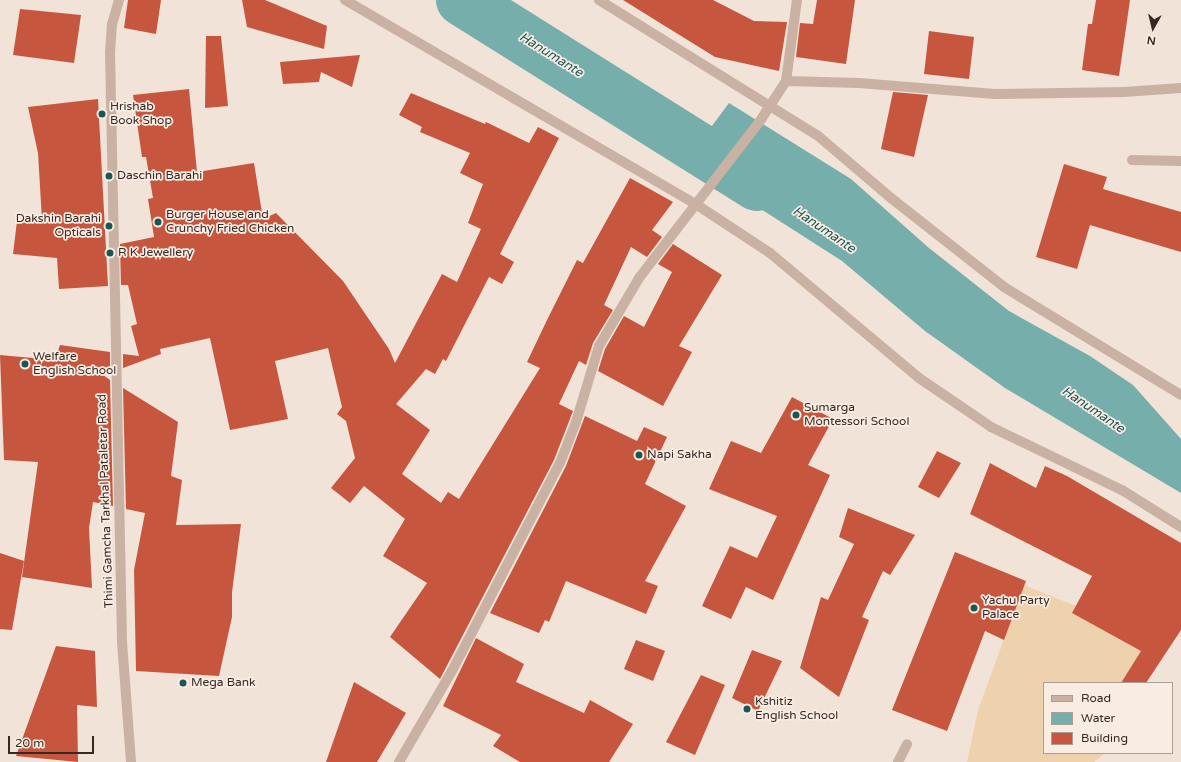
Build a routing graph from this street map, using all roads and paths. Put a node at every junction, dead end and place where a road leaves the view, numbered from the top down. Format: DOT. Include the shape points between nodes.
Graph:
graph roads {
  1 [pos="119,0"];
  2 [pos="345,0"];
  3 [pos="599,0"];
  4 [pos="797,0"];
  5 [pos="786,81"];
  6 [pos="1181,88"];
  7 [pos="770,103"];
  8 [pos="1132,160"];
  9 [pos="1181,161"];
  10 [pos="694,204"];
  11 [pos="1181,395"];
  12 [pos="1181,527"];
  13 [pos="907,744"];
  14 [pos="131,762"];
  15 [pos="399,762"];
  16 [pos="898,762"];
  1 -- 14 [label="street, Thimi Gamcha Tarkhal Pataletar Road" via="112,24 110,60 122,634"];
  2 -- 10 [label="street"];
  3 -- 7 [label="street"];
  4 -- 5 [label="street"];
  5 -- 6 [label="street" via="859,83 995,94 1124,92"];
  5 -- 7 [label="street"];
  7 -- 10 [label="street" via="762,118"];
  7 -- 11 [label="street" via="817,134 891,198 1004,287"];
  8 -- 9 [label="street"];
  10 -- 12 [label="street" via="770,253 919,378 991,427 1122,490"];
  10 -- 15 [label="street" via="639,278 599,346 576,422 560,463 452,671"];
  13 -- 16 [label="street"];
}
